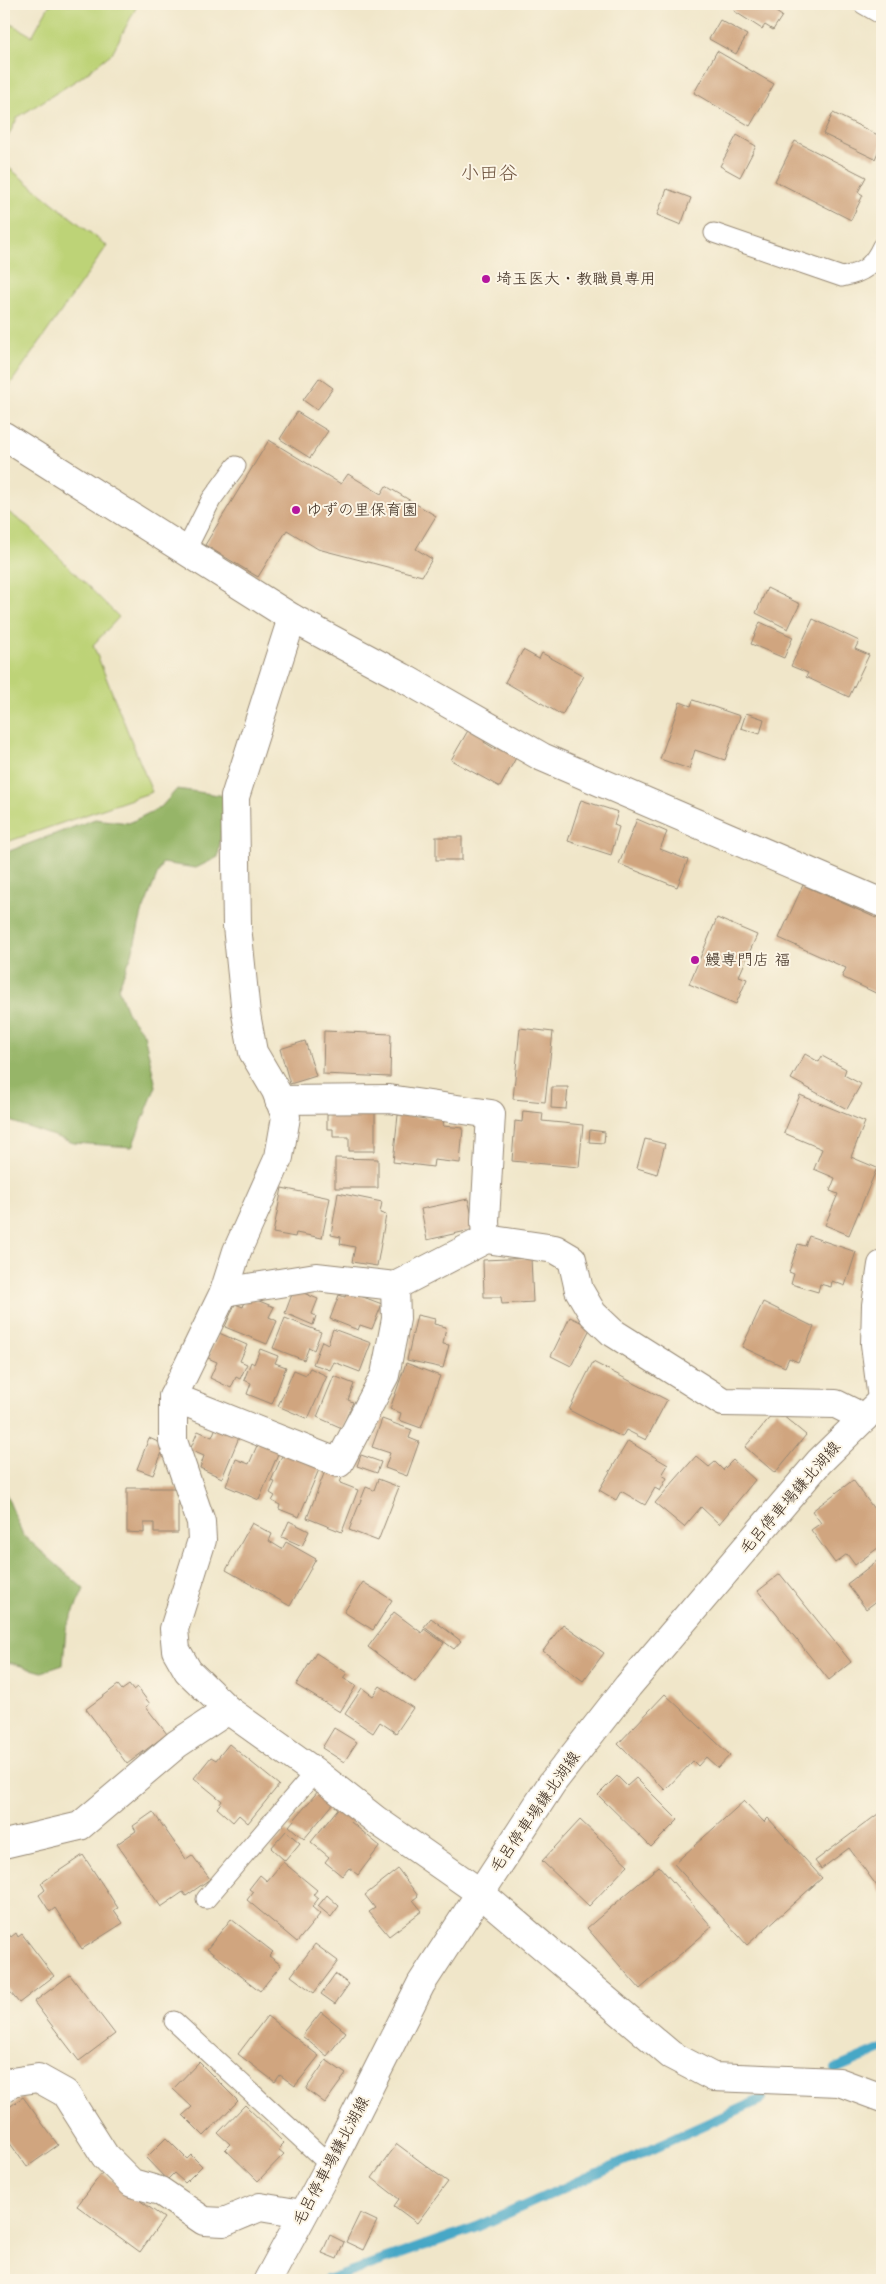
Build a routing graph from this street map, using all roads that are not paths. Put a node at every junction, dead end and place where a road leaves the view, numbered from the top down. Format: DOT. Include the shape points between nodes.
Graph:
graph roads {
  1 [pos="863,4"];
  2 [pos="882,15"];
  3 [pos="714,233"];
  4 [pos="882,246"];
  5 [pos="4,436"];
  6 [pos="236,466"];
  7 [pos="186,550"];
  8 [pos="292,618"];
  9 [pos="882,904"];
  10 [pos="279,1100"];
  11 [pos="486,1238"];
  12 [pos="882,1266"];
  13 [pos="395,1286"];
  14 [pos="224,1292"];
  15 [pos="172,1397"];
  16 [pos="876,1405"];
  17 [pos="228,1710"];
  18 [pos="316,1772"];
  19 [pos="4,1844"];
  20 [pos="479,1892"];
  21 [pos="206,1899"];
  22 [pos="174,2021"];
  23 [pos="4,2088"];
  24 [pos="882,2098"];
  25 [pos="330,2165"];
  26 [pos="302,2214"];
  27 [pos="268,2280"];
  1 -- 2 [label="lane"];
  3 -- 4 [label="lane" via="842,277 861,273"];
  5 -- 7 [label="street"];
  6 -- 7 [label="lane" via="210,500"];
  7 -- 8 [label="street"];
  8 -- 9 [label="street" via="402,676 542,757"];
  8 -- 10 [label="street" via="235,797 237,926 246,1014 253,1052"];
  10 -- 11 [label="street" via="389,1098 491,1114"];
  10 -- 14 [label="street" via="286,1118 279,1157 237,1251"];
  11 -- 13 [label="street"];
  11 -- 16 [label="street" via="555,1248 572,1259 579,1290 594,1314 612,1332 723,1402"];
  12 -- 16 [label="street" via="876,1306"];
  13 -- 14 [label="street" via="316,1277"];
  13 -- 15 [label="street" via="396,1319 385,1375 339,1463"];
  14 -- 15 [label="street"];
  15 -- 17 [label="street" via="173,1441 201,1522 202,1540 174,1629 176,1650 188,1671"];
  16 -- 20 [label="street, 毛呂停車場鎌北湖線" via="819,1462 628,1686 552,1783"];
  17 -- 18 [label="street"];
  17 -- 19 [label="street" via="177,1744 80,1826"];
  18 -- 20 [label="street" via="376,1820"];
  18 -- 21 [label="lane"];
  20 -- 24 [label="street" via="671,2054 713,2077 839,2082"];
  20 -- 25 [label="street, 毛呂停車場鎌北湖線" via="421,1984"];
  22 -- 25 [label="lane"];
  23 -- 26 [label="street" via="11,2082 38,2078 65,2094 105,2156 132,2183 160,2192 204,2222 224,2222 260,2206"];
  25 -- 26 [label="street, 毛呂停車場鎌北湖線"];
  26 -- 27 [label="street, 毛呂停車場鎌北湖線"];
}
